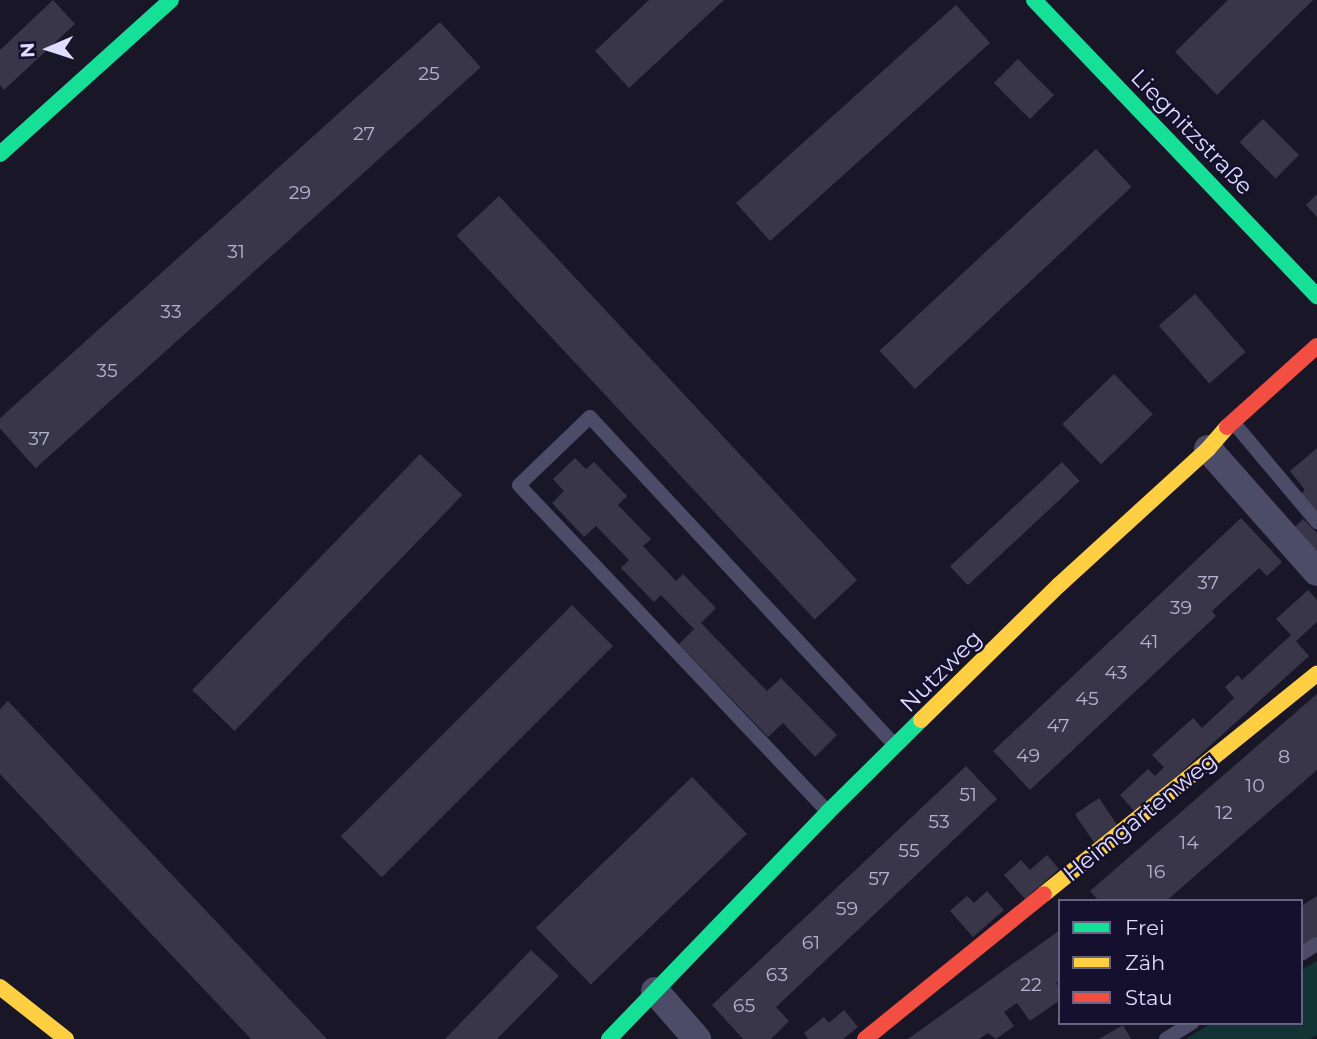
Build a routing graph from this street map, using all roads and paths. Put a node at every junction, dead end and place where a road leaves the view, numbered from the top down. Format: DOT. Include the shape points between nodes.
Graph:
graph roads {
  1 [pos="171,0"];
  2 [pos="1034,0"];
  3 [pos="0,154"];
  4 [pos="1317,296"];
  5 [pos="1317,346"];
  6 [pos="1232,421"];
  7 [pos="1208,449"];
  8 [pos="1317,522"];
  9 [pos="1317,572"];
  10 [pos="1317,674"];
  11 [pos="897,747"];
  12 [pos="828,813"];
  13 [pos="0,987"];
  14 [pos="655,991"];
  15 [pos="1189,1025"];
  16 [pos="66,1039"];
  17 [pos="609,1039"];
  18 [pos="697,1039"];
  19 [pos="865,1039"];
  20 [pos="1166,1039"];
  1 -- 3 [label="street"];
  2 -- 4 [label="street, Liegnitzstraße"];
  5 -- 6 [label="street, Nutzweg"];
  6 -- 7 [label="street, Nutzweg"];
  6 -- 8 [label="lane"];
  7 -- 9 [label="street"];
  7 -- 11 [label="street, Nutzweg" via="1059,585"];
  10 -- 19 [label="street, Heimgartenweg"];
  11 -- 12 [label="street, Nutzweg"];
  11 -- 12 [label="lane" via="590,417 519,485"];
  12 -- 14 [label="street, Nutzweg"];
  13 -- 16 [label="street"];
  14 -- 17 [label="street, Nutzweg"];
  14 -- 18 [label="street"];
  15 -- 20 [label="lane"];
}
